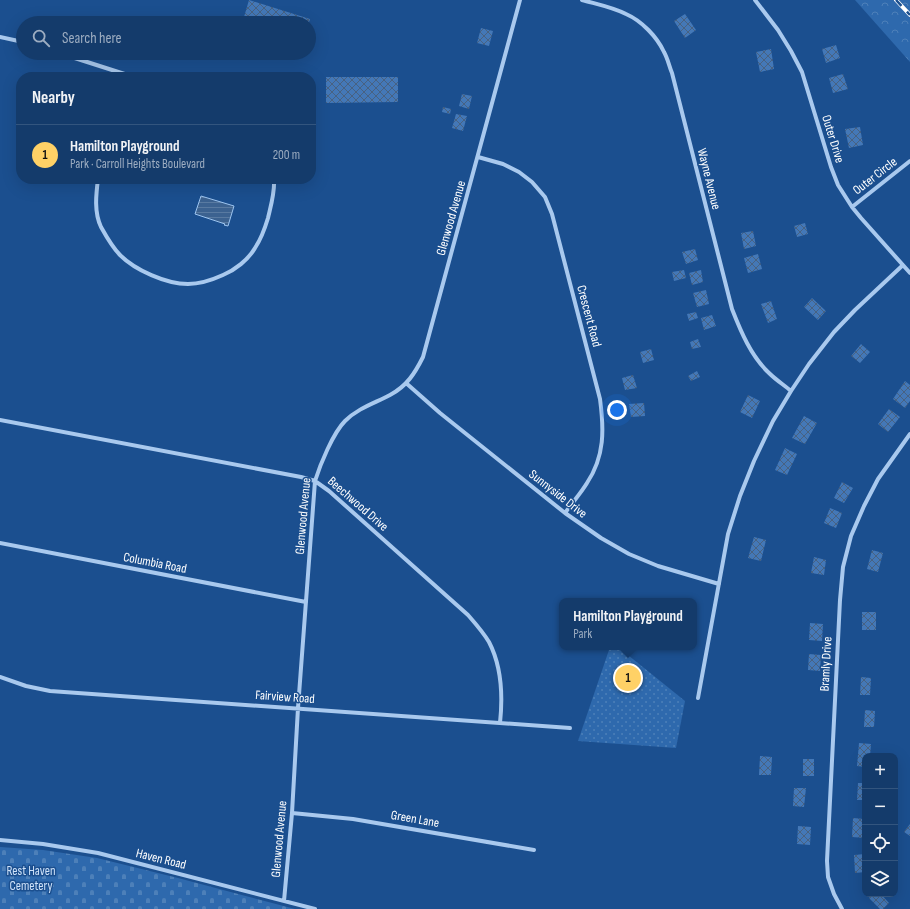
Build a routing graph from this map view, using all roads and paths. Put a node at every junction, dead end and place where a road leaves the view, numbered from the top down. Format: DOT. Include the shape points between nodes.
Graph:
graph roads {
  1 [pos="520,0"];
  2 [pos="582,0"];
  3 [pos="755,0"];
  4 [pos="0,37"];
  5 [pos="16,40"];
  6 [pos="81,60"];
  7 [pos="118,72"];
  8 [pos="478,157"];
  9 [pos="910,161"];
  10 [pos="98,184"];
  11 [pos="275,184"];
  12 [pos="852,207"];
  13 [pos="903,265"];
  14 [pos="910,273"];
  15 [pos="406,383"];
  16 [pos="791,391"];
  17 [pos="0,420"];
  18 [pos="910,434"];
  19 [pos="315,481"];
  20 [pos="565,512"];
  21 [pos="0,543"];
  22 [pos="719,584"];
  23 [pos="306,602"];
  24 [pos="0,677"];
  25 [pos="698,698"];
  26 [pos="298,708"];
  27 [pos="500,723"];
  28 [pos="570,728"];
  29 [pos="292,813"];
  30 [pos="0,840"];
  31 [pos="534,850"];
  32 [pos="284,901"];
  33 [pos="315,909"];
  34 [pos="842,909"];
  1 -- 8 [label="street, Glenwood Avenue"];
  2 -- 16 [label="street, Wayne Avenue" via="626,14 642,24 654,36 664,52 672,73 739,329 757,360"];
  3 -- 12 [label="street, Outer Drive" via="778,30 802,72 838,186"];
  4 -- 5 [label="street"];
  6 -- 7 [label="street"];
  8 -- 15 [label="street, Glenwood Avenue" via="423,357"];
  8 -- 20 [label="street, Crescent Road" via="503,164 519,172 545,197 552,214 600,399 603,421 597,465 588,482"];
  9 -- 12 [label="street, Outer Circle"];
  10 -- 11 [label="street" via="96,202 101,226 120,254 132,265 150,274 174,283 188,284 200,283 228,273 240,265 255,248 264,230"];
  12 -- 13 [label="street, Outer Drive"];
  13 -- 14 [label="street, Outer Drive"];
  13 -- 16 [label="street" via="834,332"];
  15 -- 19 [label="street, Glenwood Avenue" via="391,395 358,410 344,421 319,467"];
  15 -- 20 [label="street, Sunnyside Drive"];
  16 -- 22 [label="street" via="763,441 740,496 728,534"];
  17 -- 19 [label="street, Beechwood Drive"];
  18 -- 34 [label="street, Bramly Drive" via="878,479 864,506 843,566 827,861 828,877"];
  19 -- 23 [label="street, Glenwood Avenue"];
  19 -- 27 [label="street, Beechwood Drive" via="478,626 488,641 500,671"];
  20 -- 22 [label="street, Sunnyside Drive" via="629,554 658,566"];
  21 -- 23 [label="street, Columbia Road"];
  22 -- 25 [label="street"];
  23 -- 26 [label="street, Glenwood Avenue"];
  24 -- 26 [label="street, Fairview Road" via="50,691"];
  26 -- 27 [label="street, Fairview Road"];
  26 -- 29 [label="street, Glenwood Avenue"];
  27 -- 28 [label="street, Fairview Road"];
  29 -- 31 [label="street, Green Lane" via="353,818"];
  29 -- 32 [label="street, Glenwood Avenue"];
  30 -- 32 [label="street, Haven Road" via="16,840 98,853"];
  32 -- 33 [label="street, Haven Road"];
}
